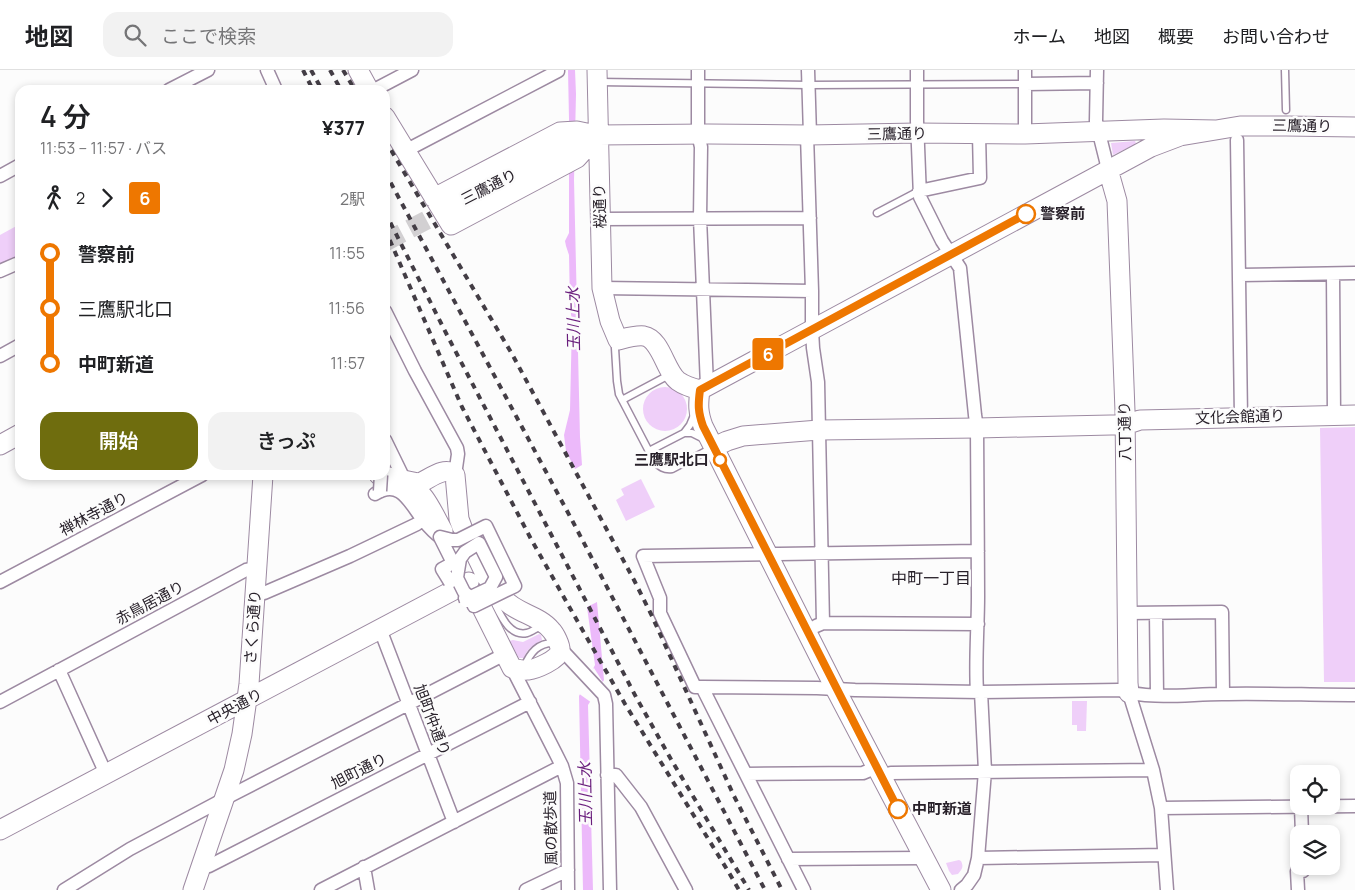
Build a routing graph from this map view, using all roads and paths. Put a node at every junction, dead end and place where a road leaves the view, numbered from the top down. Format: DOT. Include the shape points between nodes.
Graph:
graph roads {
  1 [pos="208,70"];
  2 [pos="267,70"];
  3 [pos="358,70"];
  4 [pos="412,70"];
  5 [pos="558,70"];
  6 [pos="698,70"];
  7 [pos="808,70"];
  8 [pos="917,70"];
  9 [pos="1025,70"];
  10 [pos="1097,70"];
  11 [pos="1284,70"];
  12 [pos="597,76"];
  13 [pos="1097,83"];
  14 [pos="698,84"];
  15 [pos="917,84"];
  16 [pos="1025,84"];
  17 [pos="178,85"];
  18 [pos="274,85"];
  19 [pos="366,85"];
  20 [pos="384,85"];
  21 [pos="808,85"];
  22 [pos="1286,110"];
  23 [pos="390,126"];
  24 [pos="1355,127"];
  25 [pos="1216,130"];
  26 [pos="1099,132"];
  27 [pos="917,133"];
  28 [pos="698,134"];
  29 [pos="979,134"];
  30 [pos="1025,134"];
  31 [pos="598,135"];
  32 [pos="808,135"];
  33 [pos="1237,140"];
  34 [pos="405,151"];
  35 [pos="15,168"];
  36 [pos="1108,169"];
  37 [pos="0,176"];
  38 [pos="919,191"];
  39 [pos="434,198"];
  40 [pos="455,205"];
  41 [pos="877,213"];
  42 [pos="600,218"];
  43 [pos="700,218"];
  44 [pos="810,218"];
  45 [pos="952,255"];
  46 [pos="15,264"];
  47 [pos="0,272"];
  48 [pos="1355,273"];
  49 [pos="1332,274"];
  50 [pos="1240,275"];
  51 [pos="602,288"];
  52 [pos="704,289"];
  53 [pos="812,290"];
  54 [pos="390,321"];
  55 [pos="812,330"];
  56 [pos="618,340"];
  57 [pos="15,348"];
  58 [pos="0,356"];
  59 [pos="671,374"];
  60 [pos="701,394"];
  61 [pos="622,400"];
  62 [pos="1334,415"];
  63 [pos="1355,415"];
  64 [pos="1241,417"];
  65 [pos="1125,425"];
  66 [pos="977,428"];
  67 [pos="819,430"];
  68 [pos="684,433"];
  69 [pos="15,437"];
  70 [pos="0,445"];
  71 [pos="390,447"];
  72 [pos="714,447"];
  73 [pos="649,451"];
  74 [pos="455,475"];
  75 [pos="193,480"];
  76 [pos="263,480"];
  77 [pos="379,484"];
  78 [pos="416,485"];
  79 [pos="417,524"];
  80 [pos="978,551"];
  81 [pos="822,552"];
  82 [pos="768,554"];
  83 [pos="465,563"];
  84 [pos="257,568"];
  85 [pos="0,582"];
  86 [pos="438,588"];
  87 [pos="256,592"];
  88 [pos="1128,612"];
  89 [pos="1156,613"];
  90 [pos="978,624"];
  91 [pos="815,627"];
  92 [pos="380,629"];
  93 [pos="559,646"];
  94 [pos="515,668"];
  95 [pos="59,670"];
  96 [pos="702,687"];
  97 [pos="836,690"];
  98 [pos="979,692"];
  99 [pos="1129,693"];
  100 [pos="1223,694"];
  101 [pos="1157,695"];
  102 [pos="1355,695"];
  103 [pos="246,701"];
  104 [pos="0,702"];
  105 [pos="530,702"];
  106 [pos="408,704"];
  107 [pos="428,754"];
  108 [pos="562,766"];
  109 [pos="1153,770"];
  110 [pos="985,771"];
  111 [pos="879,772"];
  112 [pos="106,774"];
  113 [pos="746,774"];
  114 [pos="608,775"];
  115 [pos="224,799"];
  116 [pos="1340,806"];
  117 [pos="1355,806"];
  118 [pos="1290,807"];
  119 [pos="1161,808"];
  120 [pos="454,822"];
  121 [pos="0,830"];
  122 [pos="1164,855"];
  123 [pos="923,858"];
  124 [pos="978,858"];
  125 [pos="788,859"];
  126 [pos="202,864"];
  127 [pos="364,867"];
  128 [pos="568,870"];
  129 [pos="1297,875"];
  130 [pos="64,890"];
  131 [pos="193,890"];
  132 [pos="321,890"];
  133 [pos="368,890"];
  134 [pos="526,890"];
  135 [pos="568,890"];
  136 [pos="610,890"];
  137 [pos="686,890"];
  138 [pos="804,890"];
  139 [pos="940,890"];
  140 [pos="961,890"];
  141 [pos="1167,890"];
  142 [pos="1298,890"];
  1 -- 17 [label="street"];
  2 -- 18 [label="street"];
  3 -- 19 [label="street"];
  4 -- 20 [label="street"];
  5 -- 34 [label="street"];
  6 -- 14 [label="street"];
  7 -- 21 [label="street"];
  8 -- 15 [label="street"];
  9 -- 16 [label="street"];
  10 -- 13 [label="street"];
  11 -- 22 [label="lane"];
  12 -- 14 [label="lane"];
  12 -- 31 [label="street, 桜通り"];
  13 -- 16 [label="street"];
  13 -- 26 [label="street" via="1096,121"];
  14 -- 21 [label="lane"];
  14 -- 28 [label="street"];
  15 -- 16 [label="lane"];
  15 -- 21 [label="lane"];
  15 -- 27 [label="street"];
  16 -- 30 [label="street"];
  21 -- 32 [label="street"];
  23 -- 34 [label="street"];
  24 -- 25 [label="street, 三鷹通り" via="1240,126"];
  25 -- 26 [label="street, 三鷹通り"];
  25 -- 36 [label="street" via="1180,136"];
  26 -- 30 [label="street, 三鷹通り"];
  26 -- 36 [label="street"];
  27 -- 29 [label="street, 三鷹通り"];
  27 -- 32 [label="street, 三鷹通り"];
  27 -- 38 [label="street"];
  28 -- 31 [label="street, 三鷹通り"];
  28 -- 32 [label="street, 三鷹通り"];
  28 -- 43 [label="street" via="701,147"];
  29 -- 30 [label="street, 三鷹通り"];
  29 -- 38 [label="street" via="980,178"];
  31 -- 39 [label="street" via="560,132"];
  31 -- 39 [label="street" via="577,158 451,225"];
  31 -- 40 [label="street, 三鷹通り" via="559,151"];
  31 -- 42 [label="street, 桜通り"];
  32 -- 44 [label="street"];
  33 -- 50 [label="street"];
  34 -- 39 [label="street"];
  35 -- 37 [label="street"];
  36 -- 45 [label="street"];
  36 -- 65 [label="street, 八丁通り" via="1117,201"];
  38 -- 41 [label="lane"];
  38 -- 45 [label="street"];
  42 -- 43 [label="street"];
  42 -- 51 [label="street, 桜通り"];
  43 -- 44 [label="street"];
  43 -- 52 [label="street"];
  44 -- 53 [label="street"];
  45 -- 55 [label="street"];
  45 -- 66 [label="street" via="960,268"];
  46 -- 47 [label="street"];
  48 -- 49 [label="street"];
  49 -- 50 [label="street"];
  49 -- 62 [label="street"];
  50 -- 64 [label="street"];
  51 -- 52 [label="street"];
  51 -- 56 [label="street, 桜通り"];
  52 -- 53 [label="street"];
  52 -- 60 [label="street"];
  53 -- 55 [label="street"];
  54 -- 74 [label="street" via="457,448"];
  55 -- 60 [label="street"];
  55 -- 67 [label="street"];
  56 -- 59 [label="street" via="646,336 652,340"];
  56 -- 61 [label="lane" via="615,348 616,380"];
  57 -- 58 [label="street"];
  59 -- 60 [label="street"];
  59 -- 61 [label="lane"];
  60 -- 68 [label="lane"];
  60 -- 72 [label="street" via="699,416"];
  61 -- 73 [label="lane"];
  62 -- 63 [label="street, 文化会館通り"];
  62 -- 64 [label="street, 文化会館通り"];
  64 -- 65 [label="street, 文化会館通り" via="1140,420"];
  65 -- 66 [label="street, 文化会館通り"];
  65 -- 88 [label="street, 八丁通り"];
  66 -- 67 [label="street, 文化会館通り"];
  66 -- 80 [label="street"];
  67 -- 72 [label="street, 文化会館通り" via="743,436"];
  67 -- 81 [label="street"];
  68 -- 72 [label="lane" via="702,437"];
  68 -- 73 [label="lane"];
  69 -- 70 [label="street"];
  71 -- 78 [label="street"];
  72 -- 73 [label="lane" via="666,470 654,461"];
  72 -- 82 [label="street"];
  74 -- 78 [label="street" via="443,471"];
  74 -- 83 [label="street"];
  75 -- 85 [label="street, 禅林寺通り"];
  76 -- 84 [label="street, さくら通り"];
  77 -- 78 [label="street"];
  77 -- 83 [label="street" via="409,499 422,520"];
  78 -- 83 [label="street"];
  79 -- 87 [label="street" via="264,593"];
  80 -- 81 [label="street"];
  80 -- 90 [label="street"];
  81 -- 82 [label="street"];
  81 -- 91 [label="street"];
  82 -- 91 [label="street"];
  82 -- 96 [label="street" via="643,556 660,598 660,613 695,687"];
  83 -- 83 [label="street, bridge" via="474,606 515,586 486,526 452,540"];
  83 -- 86 [label="street"];
  83 -- 92 [label="street, 中央通り"];
  83 -- 93 [label="street" via="508,604 552,631"];
  83 -- 94 [label="street"];
  84 -- 87 [label="street, さくら通り"];
  84 -- 95 [label="street, 赤鳥居通り" via="246,570"];
  87 -- 103 [label="street, さくら通り"];
  88 -- 89 [label="street"];
  88 -- 99 [label="street, 八丁通り"];
  89 -- 100 [label="street" via="1222,612"];
  89 -- 101 [label="street"];
  90 -- 91 [label="street"];
  90 -- 98 [label="street" via="976,676"];
  91 -- 97 [label="street"];
  92 -- 103 [label="street, 中央通り"];
  92 -- 106 [label="street, 旭町仲通り"];
  93 -- 94 [label="street" via="560,652 554,660 527,670"];
  93 -- 114 [label="street" via="604,696"];
  94 -- 105 [label="street, 風の散歩道"];
  94 -- 106 [label="street"];
  95 -- 104 [label="street, 赤鳥居通り"];
  95 -- 112 [label="street"];
  96 -- 97 [label="street"];
  96 -- 113 [label="street"];
  97 -- 98 [label="street"];
  97 -- 111 [label="street"];
  98 -- 99 [label="street" via="1119,690"];
  98 -- 110 [label="street"];
  99 -- 101 [label="street"];
  99 -- 109 [label="street"];
  100 -- 101 [label="street"];
  100 -- 102 [label="street"];
  103 -- 112 [label="street, 中央通り"];
  103 -- 115 [label="street, さくら通り" via="238,752"];
  105 -- 107 [label="street, 旭町通り"];
  105 -- 108 [label="street, 風の散歩道"];
  106 -- 107 [label="street, 旭町仲通り"];
  106 -- 115 [label="street"];
  107 -- 120 [label="street, 旭町仲通り"];
  107 -- 126 [label="street, 旭町通り" via="209,866"];
  108 -- 120 [label="street"];
  108 -- 128 [label="street, 風の散歩道" via="567,783"];
  109 -- 110 [label="street"];
  109 -- 119 [label="street"];
  110 -- 111 [label="street"];
  110 -- 124 [label="street"];
  111 -- 113 [label="street"];
  111 -- 123 [label="street"];
  112 -- 121 [label="street, 中央通り"];
  113 -- 125 [label="street"];
  114 -- 136 [label="street"];
  114 -- 137 [label="street" via="616,775 642,807"];
  115 -- 126 [label="street, さくら通り"];
  115 -- 130 [label="street"];
  116 -- 117 [label="street"];
  118 -- 119 [label="street"];
  119 -- 122 [label="street"];
  120 -- 127 [label="street"];
  122 -- 124 [label="street"];
  122 -- 141 [label="street"];
  123 -- 125 [label="street"];
  123 -- 139 [label="street"];
  124 -- 140 [label="street" via="974,875"];
  125 -- 138 [label="street"];
  126 -- 131 [label="street, さくら通り"];
  127 -- 132 [label="street"];
  127 -- 133 [label="street"];
  128 -- 134 [label="street"];
  128 -- 135 [label="street, 風の散歩道"];
  129 -- 142 [label="street"];
}
